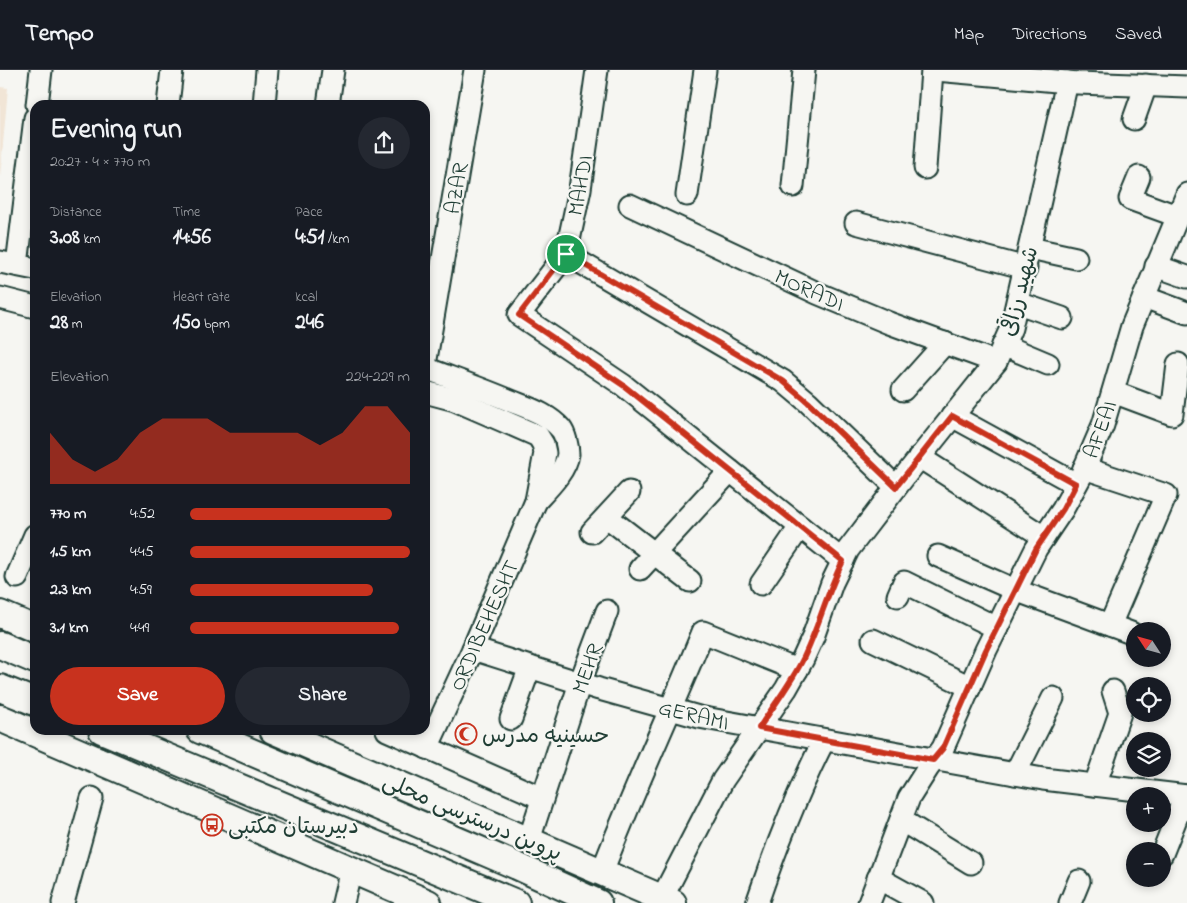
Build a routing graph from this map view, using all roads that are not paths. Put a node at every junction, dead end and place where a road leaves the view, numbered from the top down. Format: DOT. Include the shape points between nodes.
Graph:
graph roads {
  1 [pos="41,70"];
  2 [pos="172,70"];
  3 [pos="267,70"];
  4 [pos="333,70"];
  5 [pos="475,70"];
  6 [pos="596,70"];
  7 [pos="705,70"];
  8 [pos="804,70"];
  9 [pos="934,70"];
  10 [pos="989,72"];
  11 [pos="1075,78"];
  12 [pos="1146,85"];
  13 [pos="1187,87"];
  14 [pos="38,100"];
  15 [pos="169,100"];
  16 [pos="264,100"];
  17 [pos="329,100"];
  18 [pos="1134,119"];
  19 [pos="30,159"];
  20 [pos="925,168"];
  21 [pos="1139,176"];
  22 [pos="794,186"];
  23 [pos="1187,194"];
  24 [pos="687,195"];
  25 [pos="630,205"];
  26 [pos="1177,216"];
  27 [pos="856,223"];
  28 [pos="1030,248"];
  29 [pos="566,254"];
  30 [pos="1076,258"];
  31 [pos="17,265"];
  32 [pos="1156,266"];
  33 [pos="1026,268"];
  34 [pos="1187,277"];
  35 [pos="1144,297"];
  36 [pos="0,298"];
  37 [pos="1018,303"];
  38 [pos="30,306"];
  39 [pos="1187,313"];
  40 [pos="1062,318"];
  41 [pos="430,336"];
  42 [pos="945,343"];
  43 [pos="1000,353"];
  44 [pos="1048,364"];
  45 [pos="1178,364"];
  46 [pos="430,368"];
  47 [pos="903,390"];
  48 [pos="1112,392"];
  49 [pos="430,393"];
  50 [pos="952,416"];
  51 [pos="919,457"];
  52 [pos="730,471"];
  53 [pos="1080,476"];
  54 [pos="896,487"];
  55 [pos="629,492"];
  56 [pos="536,501"];
  57 [pos="607,517"];
  58 [pos="800,527"];
  59 [pos="592,532"];
  60 [pos="1044,537"];
  61 [pos="30,547"];
  62 [pos="938,556"];
  63 [pos="647,561"];
  64 [pos="843,561"];
  65 [pos="17,577"];
  66 [pos="690,581"];
  67 [pos="761,584"];
  68 [pos="1015,590"];
  69 [pos="898,596"];
  70 [pos="607,611"];
  71 [pos="0,614"];
  72 [pos="1110,625"];
  73 [pos="30,627"];
  74 [pos="997,628"];
  75 [pos="1126,631"];
  76 [pos="873,640"];
  77 [pos="0,645"];
  78 [pos="473,649"];
  79 [pos="30,658"];
  80 [pos="530,667"];
  81 [pos="797,670"];
  82 [pos="580,683"];
  83 [pos="970,686"];
  84 [pos="0,688"];
  85 [pos="1113,691"];
  86 [pos="1053,698"];
  87 [pos="30,700"];
  88 [pos="671,709"];
  89 [pos="0,718"];
  90 [pos="511,719"];
  91 [pos="759,728"];
  92 [pos="30,731"];
  93 [pos="40,735"];
  94 [pos="114,735"];
  95 [pos="212,735"];
  96 [pos="295,735"];
  97 [pos="398,735"];
  98 [pos="312,739"];
  99 [pos="824,740"];
  100 [pos="427,748"];
  101 [pos="933,760"];
  102 [pos="1015,774"];
  103 [pos="1095,785"];
  104 [pos="1186,796"];
  105 [pos="92,798"];
  106 [pos="542,798"];
  107 [pos="900,820"];
  108 [pos="529,840"];
  109 [pos="1167,842"];
  110 [pos="971,863"];
  111 [pos="351,869"];
  112 [pos="602,872"];
  113 [pos="878,878"];
  114 [pos="1079,881"];
  115 [pos="667,901"];
  116 [pos="63,903"];
  117 [pos="343,903"];
  118 [pos="428,903"];
  119 [pos="516,903"];
  120 [pos="598,903"];
  121 [pos="757,903"];
  122 [pos="869,903"];
  123 [pos="923,903"];
  124 [pos="1070,903"];
  1 -- 14 [label="street"];
  2 -- 15 [label="street"];
  3 -- 16 [label="street"];
  4 -- 17 [label="street"];
  5 -- 41 [label="street, AZAR"];
  6 -- 29 [label="street, MAHDI" via="580,189"];
  7 -- 24 [label="street"];
  8 -- 22 [label="street"];
  9 -- 10 [label="street"];
  9 -- 20 [label="street"];
  10 -- 11 [label="street"];
  11 -- 12 [label="street"];
  11 -- 28 [label="street, شهید رزاقی"];
  12 -- 13 [label="street"];
  12 -- 18 [label="street"];
  19 -- 31 [label="street"];
  21 -- 26 [label="street" via="1130,198"];
  23 -- 26 [label="street, AFEAI"];
  25 -- 42 [label="street, MORADI" via="816,293"];
  26 -- 32 [label="street, AFEAI"];
  27 -- 33 [label="street"];
  28 -- 30 [label="street"];
  28 -- 33 [label="street, شهید رزاقی"];
  29 -- 52 [label="street, MAHDI" via="519,315 623,385"];
  29 -- 54 [label="street" via="783,381"];
  32 -- 34 [label="street"];
  32 -- 35 [label="street, AFEAI"];
  33 -- 37 [label="street, شهید رزاقی"];
  35 -- 39 [label="street"];
  35 -- 48 [label="street, AFEAI"];
  36 -- 38 [label="street"];
  37 -- 40 [label="street"];
  37 -- 43 [label="street, شهید رزاقی" via="1012,328"];
  42 -- 43 [label="street, MORADI"];
  42 -- 47 [label="street"];
  43 -- 44 [label="street, MORADI"];
  43 -- 50 [label="street, شهید رزاقی"];
  45 -- 48 [label="street" via="1172,414"];
  46 -- 56 [label="street" via="544,415 561,429 568,454 554,482"];
  48 -- 53 [label="street, AFEAI" via="1103,425"];
  49 -- 56 [label="street" via="455,400 538,436 545,453"];
  50 -- 51 [label="street, شهید رزاقی"];
  50 -- 53 [label="street"];
  51 -- 54 [label="street, شهید رزاقی"];
  51 -- 60 [label="street"];
  52 -- 58 [label="street"];
  52 -- 63 [label="street"];
  53 -- 60 [label="street, AFEAI"];
  53 -- 72 [label="street" via="1166,495"];
  54 -- 64 [label="street, شهید رزاقی"];
  55 -- 57 [label="street"];
  56 -- 78 [label="street, ORDIBEHESHT"];
  57 -- 59 [label="street"];
  57 -- 63 [label="street"];
  58 -- 64 [label="street"];
  58 -- 67 [label="street"];
  60 -- 68 [label="street, AFEAI"];
  61 -- 65 [label="street"];
  62 -- 68 [label="street"];
  63 -- 66 [label="street"];
  64 -- 81 [label="street, شهید رزاقی"];
  68 -- 72 [label="street"];
  68 -- 74 [label="street, AFEAI"];
  69 -- 74 [label="street" via="904,582"];
  70 -- 82 [label="street, MEHR"];
  71 -- 73 [label="main road"];
  72 -- 75 [label="street"];
  74 -- 83 [label="street, AFEAI"];
  76 -- 83 [label="street"];
  77 -- 79 [label="main road"];
  78 -- 80 [label="street, GERAMI"];
  78 -- 100 [label="street, ORDIBEHESHT"];
  80 -- 82 [label="street, GERAMI"];
  80 -- 90 [label="street"];
  81 -- 88 [label="street" via="703,632"];
  81 -- 91 [label="street, شهید رزاقی"];
  82 -- 88 [label="street, GERAMI"];
  82 -- 106 [label="street, MEHR"];
  83 -- 101 [label="street, AFEAI" via="943,748"];
  84 -- 87 [label="main road"];
  85 -- 103 [label="street" via="1120,713"];
  86 -- 102 [label="street"];
  88 -- 91 [label="street, GERAMI"];
  88 -- 112 [label="street"];
  89 -- 92 [label="main road"];
  91 -- 99 [label="street, GERAMI"];
  91 -- 115 [label="street, شهید رزاقی" via="723,780"];
  93 -- 111 [label="main road"];
  94 -- 119 [label="main road"];
  95 -- 120 [label="main road"];
  96 -- 98 [label="main road, پروین درسترسی محلی"];
  97 -- 100 [label="street"];
  98 -- 108 [label="main road, پروین درسترسی محلی"];
  99 -- 101 [label="street, GERAMI"];
  99 -- 121 [label="street" via="801,785"];
  100 -- 106 [label="street"];
  101 -- 102 [label="street, GERAMI"];
  101 -- 107 [label="street, AFEAI" via="909,798"];
  102 -- 103 [label="street, GERAMI"];
  103 -- 104 [label="street, GERAMI"];
  104 -- 109 [label="street"];
  105 -- 116 [label="street"];
  106 -- 108 [label="street, MEHR"];
  107 -- 110 [label="street"];
  107 -- 113 [label="street, AFEAI"];
  108 -- 112 [label="main road, پروین درسترسی محلی"];
  111 -- 117 [label="street"];
  111 -- 118 [label="main road"];
  112 -- 115 [label="main road, پروین درسترسی محلی"];
  113 -- 122 [label="street, AFEAI"];
  113 -- 123 [label="street"];
  114 -- 124 [label="street"];
}
